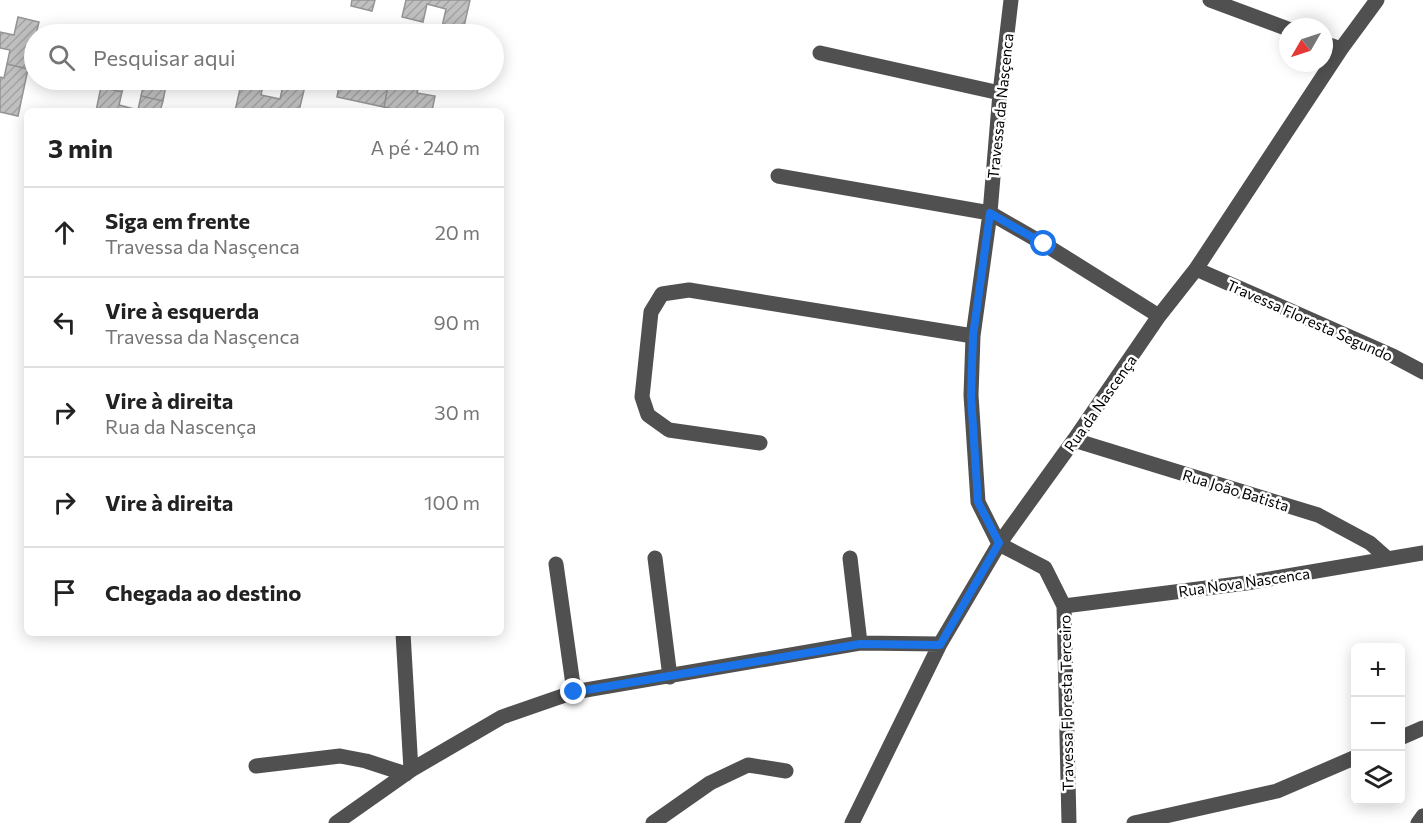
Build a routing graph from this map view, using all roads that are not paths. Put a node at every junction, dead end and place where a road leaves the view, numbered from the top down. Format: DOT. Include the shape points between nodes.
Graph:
graph roads {
  1 [pos="1011,0"];
  2 [pos="1210,0"];
  3 [pos="1377,0"];
  4 [pos="1279,26"];
  5 [pos="1333,46"];
  6 [pos="1341,49"];
  7 [pos="820,52"];
  8 [pos="1000,93"];
  9 [pos="778,176"];
  10 [pos="990,213"];
  11 [pos="1196,269"];
  12 [pos="1159,316"];
  13 [pos="973,336"];
  14 [pos="1423,372"];
  15 [pos="1074,440"];
  16 [pos="760,442"];
  17 [pos="999,543"];
  18 [pos="1423,553"];
  19 [pos="655,558"];
  20 [pos="850,558"];
  21 [pos="1388,560"];
  22 [pos="556,564"];
  23 [pos="1064,606"];
  24 [pos="403,636"];
  25 [pos="860,644"];
  26 [pos="940,645"];
  27 [pos="670,677"];
  28 [pos="574,692"];
  29 [pos="1423,728"];
  30 [pos="1405,736"];
  31 [pos="1351,759"];
  32 [pos="256,766"];
  33 [pos="786,771"];
  34 [pos="409,772"];
  35 [pos="1423,816"];
  36 [pos="336,823"];
  37 [pos="653,823"];
  38 [pos="852,823"];
  39 [pos="1069,823"];
  40 [pos="1134,823"];
  41 [pos="1418,823"];
  1 -- 8 [label="street, Travessa da Nasçenca"];
  2 -- 4 [label="street"];
  3 -- 6 [label="street, Rua da Nascença"];
  5 -- 6 [label="street"];
  6 -- 11 [label="street, Rua da Nascença"];
  7 -- 8 [label="street"];
  8 -- 10 [label="street, Travessa da Nasçenca"];
  9 -- 10 [label="street"];
  10 -- 12 [label="street"];
  10 -- 13 [label="street, Travessa da Nasçenca"];
  11 -- 12 [label="street, Rua da Nascença"];
  11 -- 14 [label="street, Travessa Floresta Segundo"];
  12 -- 15 [label="street, Rua da Nascença"];
  13 -- 16 [label="street" via="689,291 663,294 651,312 642,397 648,415 669,430"];
  13 -- 17 [label="street, Travessa da Nasçenca" via="971,396 978,502"];
  15 -- 17 [label="street, Rua da Nascença"];
  15 -- 21 [label="street, Rua João Batista" via="1318,515 1370,543"];
  17 -- 23 [label="street, Travessa Floresta Terceiro" via="1045,568"];
  17 -- 26 [label="street, Rua da Nascença"];
  18 -- 21 [label="street, Rua Nova Nascenca"];
  19 -- 27 [label="street"];
  20 -- 25 [label="street"];
  21 -- 23 [label="street, Rua Nova Nascenca"];
  22 -- 28 [label="street"];
  23 -- 39 [label="street, Travessa Floresta Terceiro"];
  24 -- 34 [label="street"];
  25 -- 26 [label="street"];
  25 -- 27 [label="street"];
  26 -- 38 [label="street, Rua da Nascença"];
  27 -- 28 [label="street"];
  28 -- 34 [label="street" via="502,717"];
  29 -- 30 [label="street"];
  31 -- 40 [label="street" via="1277,791"];
  32 -- 34 [label="street" via="339,756"];
  33 -- 37 [label="street" via="748,765 710,783"];
  34 -- 36 [label="street"];
  35 -- 41 [label="street"];
}
